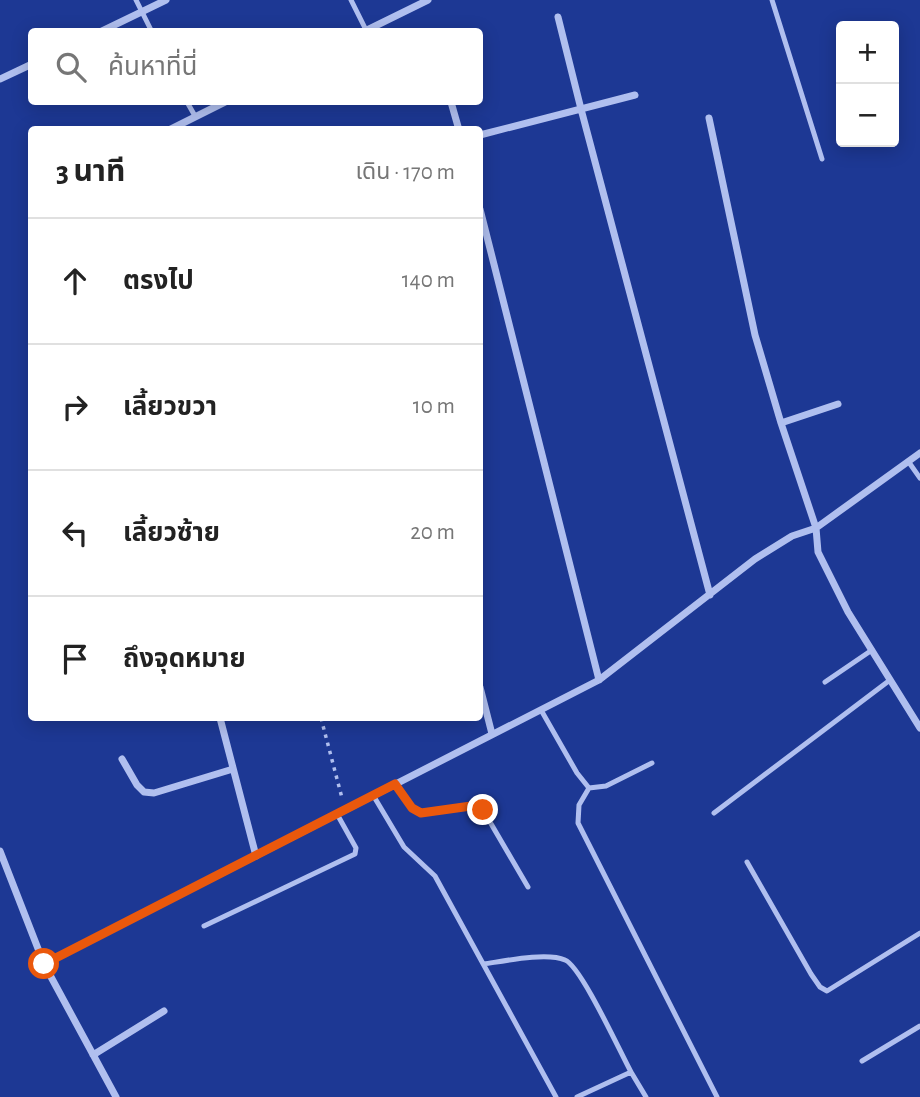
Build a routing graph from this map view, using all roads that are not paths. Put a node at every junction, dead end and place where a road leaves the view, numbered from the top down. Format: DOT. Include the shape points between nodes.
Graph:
graph roads {
  1 [pos="136,0"];
  2 [pos="166,0"];
  3 [pos="351,0"];
  4 [pos="428,0"];
  5 [pos="772,0"];
  6 [pos="142,12"];
  7 [pos="558,17"];
  8 [pos="108,28"];
  9 [pos="150,28"];
  10 [pos="363,28"];
  11 [pos="370,28"];
  12 [pos="28,66"];
  13 [pos="0,79"];
  14 [pos="635,95"];
  15 [pos="189,105"];
  16 [pos="219,105"];
  17 [pos="452,105"];
  18 [pos="581,109"];
  19 [pos="195,116"];
  20 [pos="709,118"];
  21 [pos="176,126"];
  22 [pos="458,126"];
  23 [pos="483,134"];
  24 [pos="822,159"];
  25 [pos="483,221"];
  26 [pos="838,404"];
  27 [pos="780,423"];
  28 [pos="920,453"];
  29 [pos="908,461"];
  30 [pos="920,478"];
  31 [pos="816,528"];
  32 [pos="710,595"];
  33 [pos="872,650"];
  34 [pos="600,680"];
  35 [pos="890,680"];
  36 [pos="825,682"];
  37 [pos="483,699"];
  38 [pos="541,710"];
  39 [pos="221,721"];
  40 [pos="920,728"];
  41 [pos="492,734"];
  42 [pos="122,759"];
  43 [pos="652,763"];
  44 [pos="233,769"];
  45 [pos="395,784"];
  46 [pos="589,788"];
  47 [pos="373,795"];
  48 [pos="713,813"];
  49 [pos="337,814"];
  50 [pos="0,851"];
  51 [pos="256,856"];
  52 [pos="747,862"];
  53 [pos="528,887"];
  54 [pos="204,926"];
  55 [pos="920,933"];
  56 [pos="44,964"];
  57 [pos="484,964"];
  58 [pos="164,1012"];
  59 [pos="920,1026"];
  60 [pos="93,1055"];
  61 [pos="862,1061"];
  62 [pos="631,1072"];
  63 [pos="116,1097"];
  64 [pos="556,1097"];
  65 [pos="577,1097"];
  66 [pos="646,1097"];
  67 [pos="717,1097"];
  1 -- 6 [label="lane"];
  2 -- 6 [label="street"];
  3 -- 10 [label="lane"];
  4 -- 11 [label="street"];
  5 -- 24 [label="lane"];
  6 -- 8 [label="street"];
  6 -- 9 [label="lane"];
  7 -- 18 [label="street"];
  12 -- 13 [label="street"];
  14 -- 18 [label="street"];
  15 -- 19 [label="lane"];
  16 -- 19 [label="street"];
  17 -- 22 [label="street"];
  18 -- 23 [label="street"];
  18 -- 32 [label="street"];
  19 -- 21 [label="street"];
  20 -- 27 [label="street" via="755,335"];
  25 -- 34 [label="street"];
  26 -- 27 [label="street"];
  27 -- 31 [label="street"];
  28 -- 29 [label="street"];
  29 -- 30 [label="lane"];
  29 -- 31 [label="street"];
  31 -- 32 [label="street" via="792,536 755,559"];
  31 -- 33 [label="street" via="818,552"];
  32 -- 34 [label="street"];
  33 -- 35 [label="street"];
  33 -- 36 [label="lane"];
  34 -- 38 [label="street"];
  35 -- 40 [label="street"];
  35 -- 48 [label="lane"];
  37 -- 41 [label="street"];
  38 -- 41 [label="street"];
  38 -- 46 [label="lane"];
  39 -- 44 [label="street"];
  41 -- 45 [label="street"];
  42 -- 44 [label="street" via="137,785 154,793"];
  43 -- 46 [label="lane" via="606,786"];
  44 -- 51 [label="street"];
  45 -- 47 [label="street"];
  45 -- 53 [label="lane" via="421,813 478,806"];
  46 -- 67 [label="lane" via="579,805 578,823"];
  47 -- 49 [label="street"];
  47 -- 57 [label="lane" via="404,847 435,876"];
  49 -- 51 [label="street"];
  49 -- 54 [label="lane" via="355,854"];
  50 -- 56 [label="street"];
  51 -- 56 [label="street"];
  52 -- 55 [label="lane" via="811,974 827,991"];
  56 -- 60 [label="street"];
  57 -- 62 [label="lane" via="551,956 568,960"];
  57 -- 64 [label="lane"];
  58 -- 60 [label="street"];
  59 -- 61 [label="lane"];
  60 -- 63 [label="street"];
  62 -- 65 [label="lane"];
  62 -- 66 [label="lane"];
}
